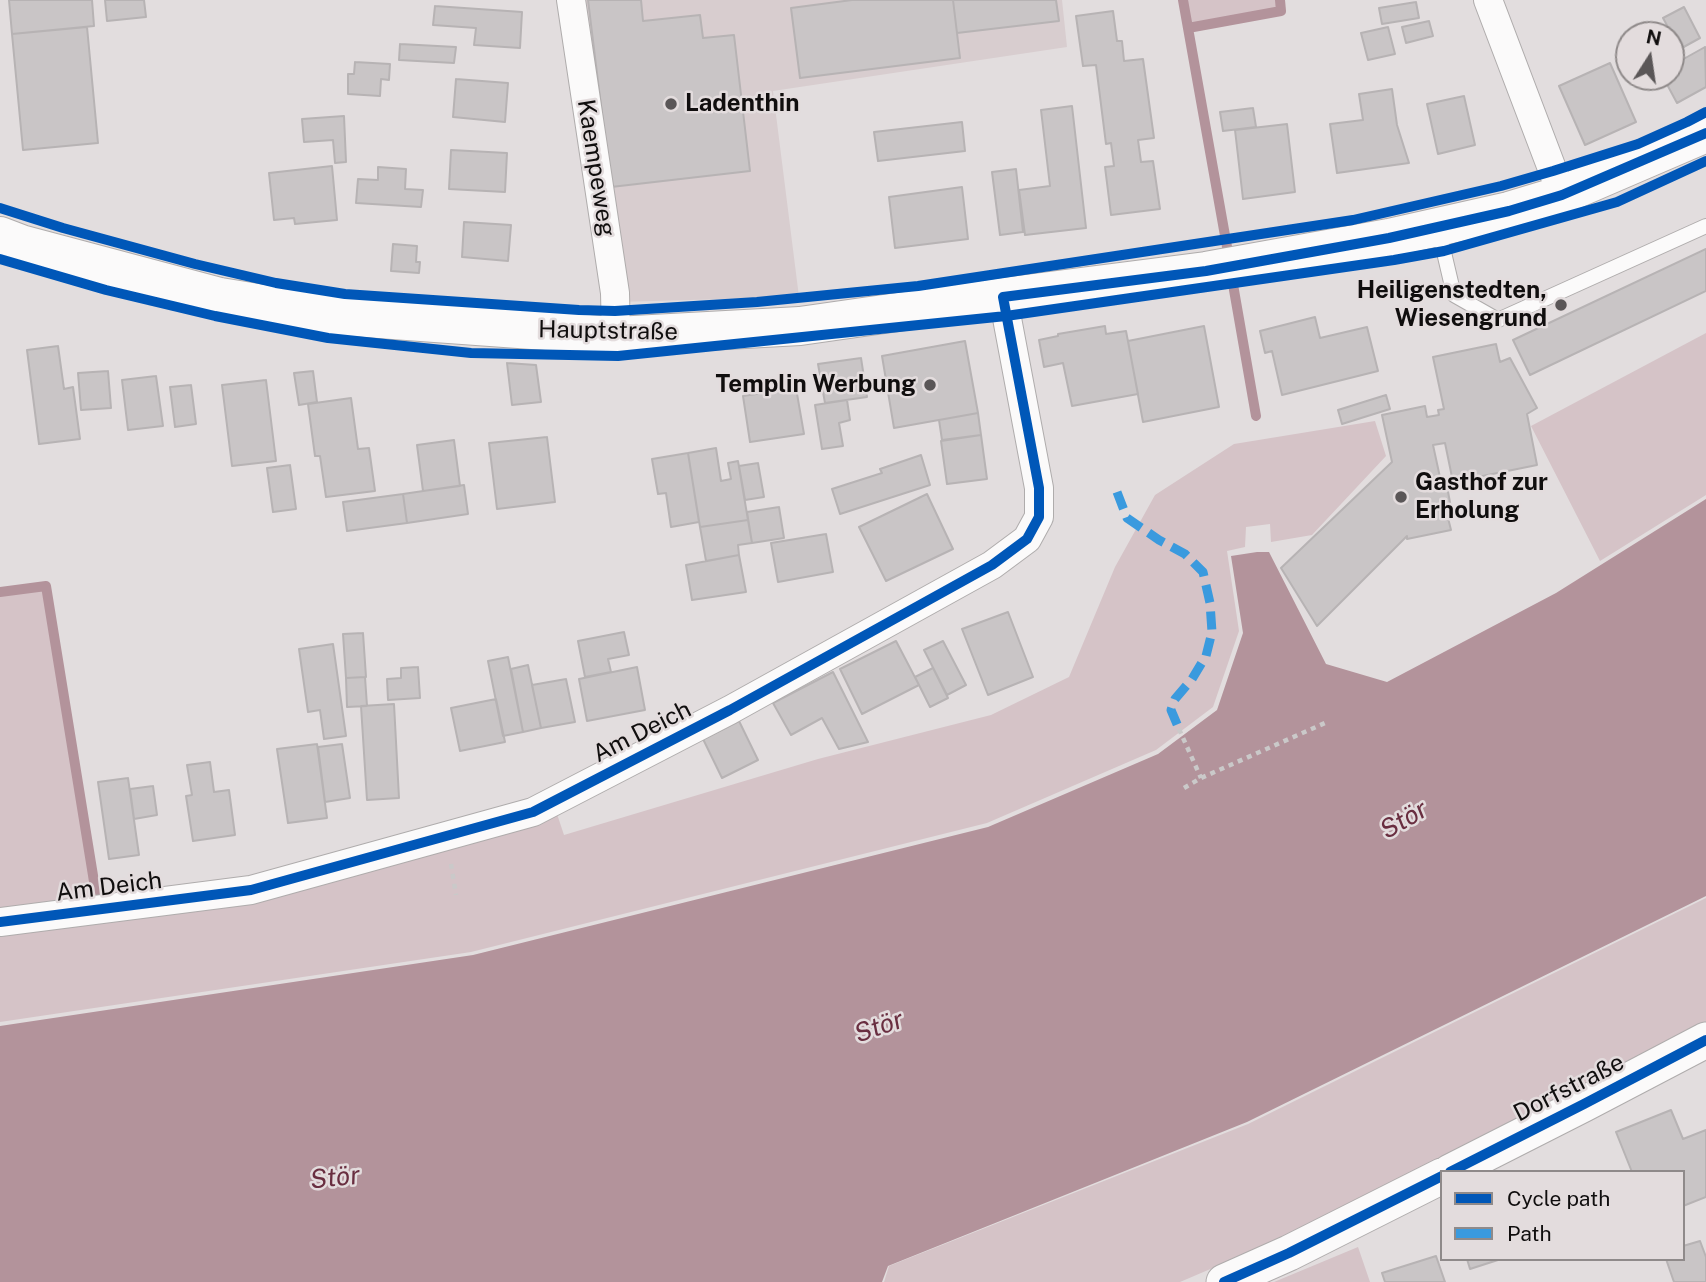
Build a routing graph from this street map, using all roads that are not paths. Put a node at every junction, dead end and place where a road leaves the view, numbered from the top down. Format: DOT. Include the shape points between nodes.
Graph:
graph roads {
  1 [pos="571,0"];
  2 [pos="1488,0"];
  3 [pos="1706,133"];
  4 [pos="1562,195"];
  5 [pos="1706,226"];
  6 [pos="1438,227"];
  7 [pos="0,236"];
  8 [pos="1003,297"];
  9 [pos="615,336"];
  10 [pos="0,922"];
  11 [pos="1706,1040"];
  12 [pos="1454,1170"];
  13 [pos="1440,1177"];
  14 [pos="1224,1282"];
  1 -- 9 [label="street, Kaempeweg" via="615,293"];
  2 -- 4 [label="street"];
  3 -- 4 [label="main road, Hauptstraße"];
  4 -- 6 [label="main road, Hauptstraße"];
  5 -- 6 [label="lane" via="1498,320 1454,295"];
  6 -- 8 [label="main road, Hauptstraße" via="1222,268"];
  7 -- 9 [label="main road, Hauptstraße" via="220,297 325,314"];
  8 -- 9 [label="main road, Hauptstraße" via="800,326"];
  8 -- 10 [label="street, Am Deich" via="1039,488 1039,517 1027,539 992,565 730,710 533,812 251,890"];
  11 -- 12 [label="street, Dorfstraße"];
  13 -- 14 [label="street"];
}
